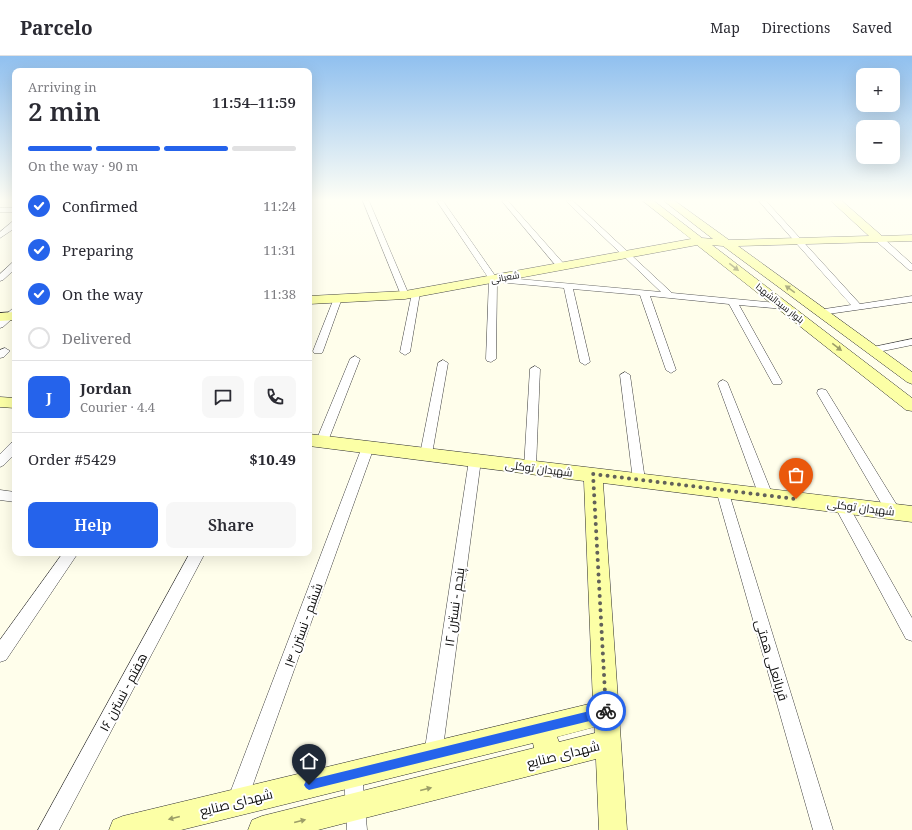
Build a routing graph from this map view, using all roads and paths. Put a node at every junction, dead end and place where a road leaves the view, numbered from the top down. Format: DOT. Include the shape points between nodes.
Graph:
graph roads {
  1 [pos="383,237"];
  2 [pos="464,237"];
  3 [pos="536,237"];
  4 [pos="608,237"];
  5 [pos="695,237"];
  6 [pos="718,237"];
  7 [pos="794,237"];
  8 [pos="912,238"];
  9 [pos="879,239"];
  10 [pos="700,241"];
  11 [pos="797,241"];
  12 [pos="726,243"];
  13 [pos="626,254"];
  14 [pos="561,266"];
  15 [pos="12,268"];
  16 [pos="912,268"];
  17 [pos="0,278"];
  18 [pos="492,279"];
  19 [pos="568,286"];
  20 [pos="644,293"];
  21 [pos="410,294"];
  22 [pos="668,296"];
  23 [pos="338,298"];
  24 [pos="912,299"];
  25 [pos="312,300"];
  26 [pos="733,302"];
  27 [pos="784,306"];
  28 [pos="858,307"];
  29 [pos="821,312"];
  30 [pos="912,342"];
  31 [pos="873,350"];
  32 [pos="318,351"];
  33 [pos="405,352"];
  34 [pos="355,359"];
  35 [pos="491,359"];
  36 [pos="585,362"];
  37 [pos="442,363"];
  38 [pos="535,369"];
  39 [pos="671,370"];
  40 [pos="625,375"];
  41 [pos="912,378"];
  42 [pos="777,382"];
  43 [pos="723,384"];
  44 [pos="822,392"];
  45 [pos="0,402"];
  46 [pos="12,403"];
  47 [pos="912,406"];
  48 [pos="315,440"];
  49 [pos="368,447"];
  50 [pos="12,449"];
  51 [pos="426,454"];
  52 [pos="475,460"];
  53 [pos="0,462"];
  54 [pos="530,467"];
  55 [pos="593,474"];
  56 [pos="639,480"];
  57 [pos="722,490"];
  58 [pos="0,495"];
  59 [pos="766,496"];
  60 [pos="12,497"];
  61 [pos="841,505"];
  62 [pos="894,511"];
  63 [pos="912,514"];
  64 [pos="69,556"];
  65 [pos="196,556"];
  66 [pos="912,633"];
  67 [pos="0,654"];
  68 [pos="606,712"];
  69 [pos="542,728"];
  70 [pos="608,743"];
  71 [pos="433,755"];
  72 [pos="550,758"];
  73 [pos="352,774"];
  74 [pos="237,802"];
  75 [pos="356,818"];
  76 [pos="48,830"];
  77 [pos="125,830"];
  78 [pos="262,830"];
  79 [pos="613,830"];
  80 [pos="823,830"];
  1 -- 21 [label="street"];
  2 -- 18 [label="street"];
  3 -- 14 [label="street"];
  4 -- 13 [label="street"];
  5 -- 10 [label="street, بلوار سیدالشهدا"];
  6 -- 12 [label="street, بلوار سیدالشهدا"];
  7 -- 11 [label="street"];
  8 -- 9 [label="street, شعبانی"];
  9 -- 11 [label="street, شعبانی"];
  9 -- 16 [label="street"];
  10 -- 12 [label="street, شعبانی"];
  10 -- 13 [label="street, شعبانی"];
  10 -- 27 [label="street, بلوار سیدالشهدا, one-way"];
  11 -- 12 [label="street, شعبانی"];
  11 -- 28 [label="street"];
  29 -- 12 [label="street, بلوار سیدالشهدا, one-way"];
  13 -- 14 [label="street, شعبانی"];
  13 -- 22 [label="street"];
  14 -- 18 [label="street, شعبانی"];
  15 -- 17 [label="street"];
  18 -- 19 [label="street"];
  18 -- 21 [label="street, شعبانی"];
  18 -- 35 [label="street"];
  19 -- 20 [label="street"];
  19 -- 36 [label="street"];
  20 -- 22 [label="street"];
  20 -- 39 [label="street"];
  21 -- 23 [label="street, شعبانی"];
  21 -- 33 [label="street"];
  22 -- 26 [label="street"];
  23 -- 25 [label="street, شعبانی"];
  23 -- 32 [label="street"];
  24 -- 28 [label="street"];
  26 -- 27 [label="street"];
  26 -- 42 [label="street"];
  27 -- 29 [label="street"];
  27 -- 47 [label="street, بلوار سیدالشهدا, one-way"];
  28 -- 29 [label="street"];
  29 -- 31 [label="street, بلوار سیدالشهدا"];
  30 -- 31 [label="street"];
  31 -- 41 [label="street, بلوار سیدالشهدا"];
  34 -- 48 [label="street"];
  37 -- 51 [label="street"];
  38 -- 54 [label="street"];
  40 -- 56 [label="street"];
  43 -- 59 [label="street"];
  44 -- 62 [label="street"];
  45 -- 46 [label="street"];
  48 -- 49 [label="street, شهیدان توکلی"];
  49 -- 51 [label="street, شهیدان توکلی"];
  49 -- 74 [label="street, ششم - نسترن ۱۴"];
  50 -- 53 [label="street"];
  51 -- 52 [label="street, شهیدان توکلی"];
  52 -- 54 [label="street, شهیدان توکلی"];
  52 -- 71 [label="street, پنجم - نسترن ۱۲"];
  54 -- 55 [label="street, شهیدان توکلی"];
  55 -- 56 [label="street, شهیدان توکلی"];
  55 -- 68 [label="street"];
  56 -- 57 [label="street, شهیدان توکلی"];
  57 -- 59 [label="street, شهیدان توکلی"];
  57 -- 80 [label="street, قربانعلی همتی"];
  58 -- 60 [label="street"];
  59 -- 61 [label="street, شهیدان توکلی"];
  61 -- 62 [label="street, شهیدان توکلی"];
  61 -- 66 [label="street"];
  62 -- 63 [label="street, شهیدان توکلی"];
  64 -- 67 [label="street"];
  65 -- 76 [label="street, هفتم - نسترن ۱۶"];
  68 -- 69 [label="street, شهدای صنایع"];
  68 -- 70 [label="street"];
  69 -- 71 [label="street, شهدای صنایع"];
  69 -- 72 [label="street"];
  70 -- 72 [label="street, شهدای صنایع"];
  70 -- 79 [label="street"];
  71 -- 73 [label="street, شهدای صنایع"];
  75 -- 72 [label="street, شهدای صنایع, one-way"];
  73 -- 74 [label="street, شهدای صنایع"];
  73 -- 75 [label="street"];
  74 -- 77 [label="street, شهدای صنایع, one-way"];
  78 -- 75 [label="street, شهدای صنایع, one-way"];
}
